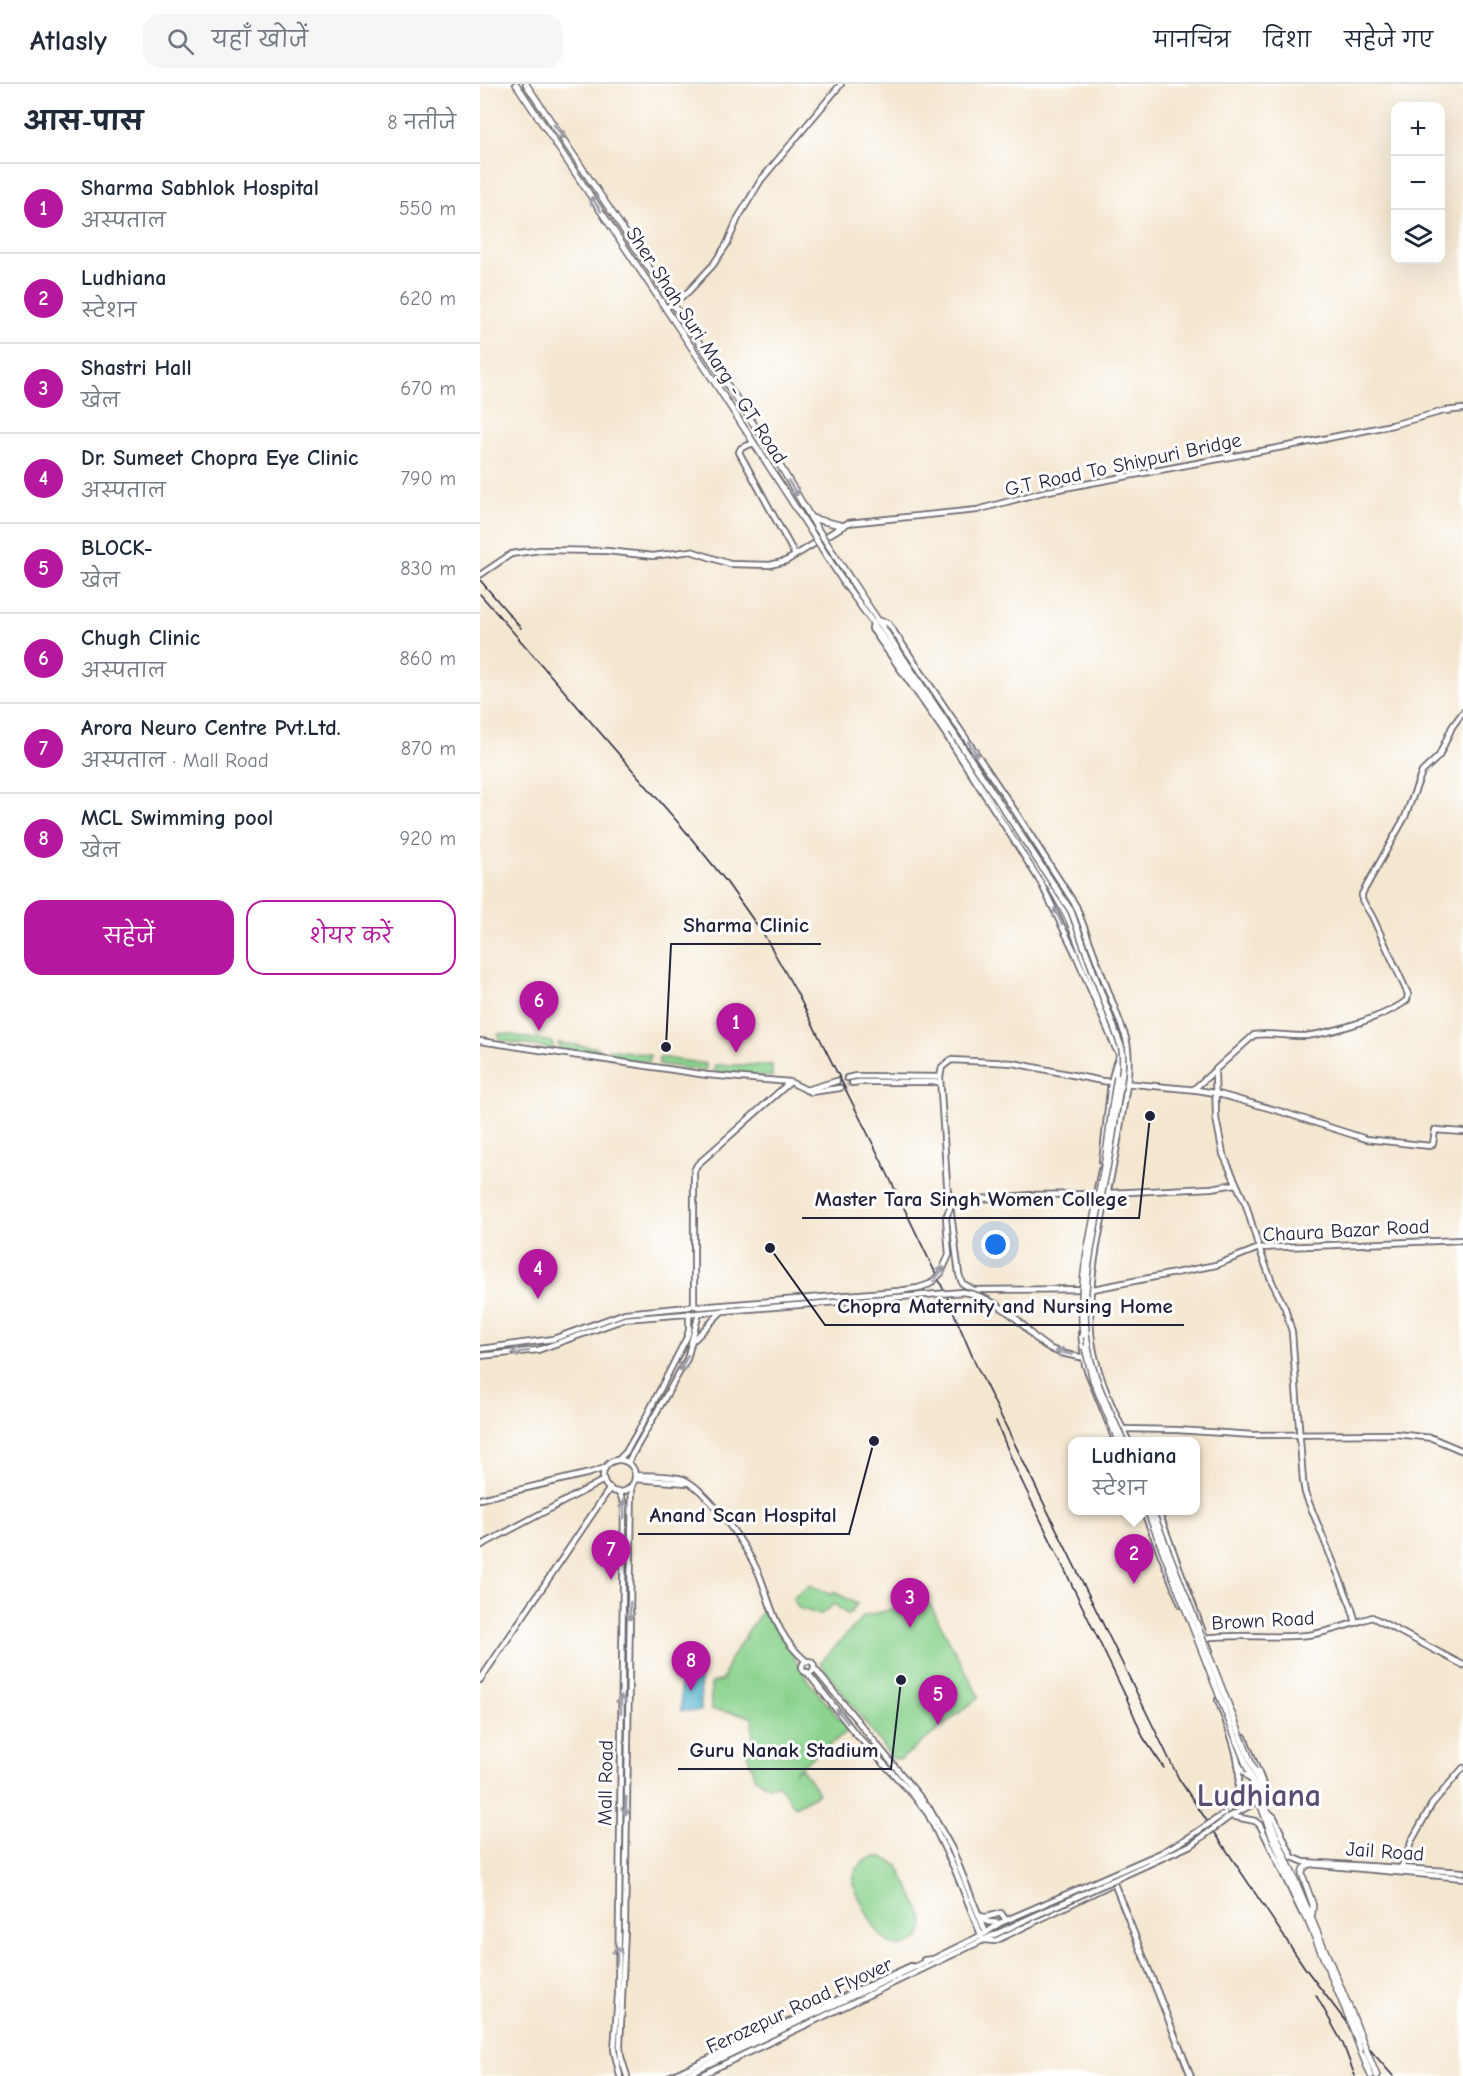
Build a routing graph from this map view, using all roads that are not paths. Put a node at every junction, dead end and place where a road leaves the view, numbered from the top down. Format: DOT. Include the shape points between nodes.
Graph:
graph roads {
  1 [pos="516,84"];
  2 [pos="526,84"];
  3 [pos="841,84"];
  4 [pos="673,303"];
  5 [pos="666,308"];
  6 [pos="1463,409"];
  7 [pos="754,443"];
  8 [pos="811,518"];
  9 [pos="844,526"];
  10 [pos="795,555"];
  11 [pos="480,575"];
  12 [pos="875,621"];
  13 [pos="879,627"];
  14 [pos="1463,712"];
  15 [pos="480,1041"];
  16 [pos="1215,1072"];
  17 [pos="847,1078"];
  18 [pos="940,1080"];
  19 [pos="837,1081"];
  20 [pos="790,1082"];
  21 [pos="852,1083"];
  22 [pos="1112,1083"];
  23 [pos="1126,1084"];
  24 [pos="840,1088"];
  25 [pos="1194,1089"];
  26 [pos="806,1090"];
  27 [pos="1215,1093"];
  28 [pos="1463,1132"];
  29 [pos="1236,1184"];
  30 [pos="1110,1189"];
  31 [pos="1096,1194"];
  32 [pos="1463,1240"];
  33 [pos="1259,1248"];
  34 [pos="1080,1289"];
  35 [pos="1093,1289"];
  36 [pos="761,1305"];
  37 [pos="694,1307"];
  38 [pos="722,1311"];
  39 [pos="689,1314"];
  40 [pos="699,1314"];
  41 [pos="692,1342"];
  42 [pos="480,1349"];
  43 [pos="480,1356"];
  44 [pos="1084,1358"];
  45 [pos="1095,1358"];
  46 [pos="1123,1429"];
  47 [pos="1299,1434"];
  48 [pos="1115,1437"];
  49 [pos="1115,1437"];
  50 [pos="1122,1437"];
  51 [pos="1127,1437"];
  52 [pos="1463,1451"];
  53 [pos="618,1460"];
  54 [pos="628,1462"];
  55 [pos="605,1468"];
  56 [pos="590,1473"];
  57 [pos="603,1477"];
  58 [pos="635,1477"];
  59 [pos="687,1482"];
  60 [pos="632,1485"];
  61 [pos="610,1488"];
  62 [pos="620,1492"];
  63 [pos="480,1499"];
  64 [pos="1147,1515"];
  65 [pos="1147,1515"];
  66 [pos="1154,1515"];
  67 [pos="1160,1515"];
  68 [pos="480,1546"];
  69 [pos="1356,1623"];
  70 [pos="1205,1637"];
  71 [pos="1195,1640"];
  72 [pos="804,1663"];
  73 [pos="1463,1665"];
  74 [pos="814,1668"];
  75 [pos="807,1672"];
  76 [pos="1220,1678"];
  77 [pos="480,1680"];
  78 [pos="1212,1684"];
  79 [pos="1238,1764"];
  80 [pos="1463,1768"];
  81 [pos="1252,1782"];
  82 [pos="1264,1786"];
  83 [pos="1256,1793"];
  84 [pos="1261,1799"];
  85 [pos="1267,1810"];
  86 [pos="1230,1812"];
  87 [pos="1270,1837"];
  88 [pos="1306,1864"];
  89 [pos="1401,1868"];
  90 [pos="1463,1872"];
  91 [pos="1463,1878"];
  92 [pos="1311,1915"];
  93 [pos="978,1919"];
  94 [pos="1006,1920"];
  95 [pos="1309,1922"];
  96 [pos="1000,1923"];
  97 [pos="983,1937"];
  98 [pos="930,1960"];
  99 [pos="620,2076"];
  100 [pos="627,2076"];
  101 [pos="671,2076"];
  102 [pos="683,2076"];
  103 [pos="699,2076"];
  104 [pos="1191,2076"];
  105 [pos="1371,2076"];
  106 [pos="1377,2076"];
  5 -- 1 [label="main road, Sher Shah Suri Marg - GT Road, one-way"];
  2 -- 4 [label="main road, Sher Shah Suri Marg - GT Road, one-way"];
  3 -- 4 [label="street" via="761,180 713,265"];
  4 -- 5 [label="street"];
  4 -- 8 [label="main road, Sher Shah Suri Marg - GT Road, one-way" via="769,447"];
  5 -- 7 [label="main road, Sher Shah Suri Marg - GT Road"];
  6 -- 9 [label="street, G.T Road To Shivpuri Bridge" via="1043,492 977,510"];
  7 -- 10 [label="street" via="739,452"];
  7 -- 12 [label="main road, Sher Shah Suri Marg - GT Road, bridge" via="844,583"];
  8 -- 9 [label="main road"];
  8 -- 12 [label="main road, Sher Shah Suri Marg - GT Road, bridge"];
  9 -- 10 [label="street, G.T Road To Shivpuri Bridge"];
  10 -- 11 [label="street, G.T Road To Shivpuri Bridge" via="780,563 757,566 730,564 690,551 653,556 540,550 512,554"];
  12 -- 13 [label="main road"];
  22 -- 12 [label="street, one-way" via="1116,1049 1057,912 945,734 874,633"];
  12 -- 23 [label="street, one-way" via="888,623 1076,906 1126,1038 1130,1057"];
  13 -- 48 [label="main road, bridge" via="1022,842 1069,920 1116,1042 1119,1063 1083,1283 1082,1320 1086,1360"];
  13 -- 50 [label="main road, bridge" via="1066,902 1120,1041 1123,1055 1111,1157 1097,1219 1086,1304 1090,1356"];
  14 -- 16 [label="street" via="1439,756 1422,772 1405,817 1361,896 1408,994 1407,1000 1359,1023 1305,1036 1254,1035"];
  15 -- 20 [label="street" via="707,1075"];
  16 -- 25 [label="street"];
  16 -- 27 [label="street"];
  17 -- 18 [label="street"];
  18 -- 21 [label="street"];
  18 -- 22 [label="street" via="947,1061 982,1060"];
  18 -- 34 [label="street, Chaura Bazar Road" via="947,1184 962,1283 982,1291"];
  19 -- 26 [label="street"];
  20 -- 26 [label="street"];
  20 -- 37 [label="street" via="694,1171"];
  22 -- 23 [label="street"];
  22 -- 31 [label="street"];
  23 -- 25 [label="street"];
  23 -- 30 [label="street"];
  24 -- 26 [label="street"];
  25 -- 27 [label="street"];
  27 -- 28 [label="street" via="1372,1140 1430,1146 1435,1130"];
  27 -- 29 [label="street" via="1221,1143"];
  29 -- 30 [label="street" via="1212,1188"];
  29 -- 33 [label="street"];
  30 -- 35 [label="street"];
  31 -- 34 [label="street"];
  36 -- 31 [label="street, one-way, bridge" via="923,1287 937,1278 946,1263 946,1217 952,1204 1030,1195"];
  32 -- 33 [label="street, Chaura Bazar Road"];
  33 -- 35 [label="street, Chaura Bazar Road" via="1216,1265"];
  33 -- 47 [label="street" via="1292,1332"];
  34 -- 35 [label="street, Chaura Bazar Road"];
  34 -- 44 [label="street"];
  35 -- 45 [label="street" via="1090,1322"];
  36 -- 37 [label="street"];
  36 -- 38 [label="street"];
  44 -- 36 [label="street, one-way, bridge" via="1049,1349 1018,1319 972,1293"];
  37 -- 39 [label="street"];
  37 -- 40 [label="street"];
  37 -- 42 [label="street" via="625,1313 553,1340"];
  38 -- 40 [label="street"];
  38 -- 41 [label="street"];
  39 -- 40 [label="street"];
  39 -- 43 [label="street, one-way" via="625,1319 538,1350"];
  39 -- 53 [label="street" via="687,1337 645,1419"];
  40 -- 41 [label="street"];
  41 -- 54 [label="street, one-way" via="687,1359"];
  44 -- 45 [label="street"];
  44 -- 49 [label="street"];
  45 -- 46 [label="street"];
  46 -- 47 [label="street"];
  46 -- 51 [label="street"];
  47 -- 52 [label="street" via="1432,1438"];
  47 -- 69 [label="street" via="1305,1493"];
  53 -- 54 [label="street"];
  53 -- 55 [label="street"];
  54 -- 58 [label="street"];
  55 -- 56 [label="street"];
  55 -- 57 [label="street"];
  56 -- 57 [label="street"];
  56 -- 63 [label="street"];
  57 -- 61 [label="street"];
  57 -- 68 [label="street"];
  58 -- 59 [label="street"];
  58 -- 59 [label="street" via="658,1476"];
  58 -- 60 [label="street"];
  59 -- 72 [label="street" via="708,1500 749,1554 776,1624"];
  60 -- 62 [label="street"];
  60 -- 100 [label="street, Mall Road, one-way" via="620,2046"];
  61 -- 62 [label="street"];
  61 -- 77 [label="street"];
  99 -- 62 [label="street, Mall Road, one-way" via="614,2050 624,1503"];
  64 -- 71 [label="street"];
  65 -- 81 [label="main road, bridge"];
  66 -- 84 [label="main road, bridge"];
  67 -- 70 [label="street"];
  69 -- 70 [label="street, Brown Road" via="1306,1635"];
  69 -- 73 [label="street, Brown Road" via="1372,1617"];
  70 -- 71 [label="street, Brown Road"];
  70 -- 76 [label="street"];
  71 -- 78 [label="street"];
  72 -- 74 [label="street" via="812,1663"];
  72 -- 75 [label="street"];
  74 -- 75 [label="street"];
  74 -- 93 [label="street" via="929,1808 952,1849"];
  93 -- 75 [label="street, one-way" via="928,1814 854,1732"];
  76 -- 78 [label="street"];
  76 -- 82 [label="street, bridge"];
  78 -- 79 [label="street, bridge"];
  79 -- 81 [label="main road"];
  79 -- 86 [label="street" via="1239,1788"];
  80 -- 89 [label="street" via="1432,1804"];
  81 -- 83 [label="main road"];
  81 -- 86 [label="street" via="1249,1794"];
  82 -- 84 [label="main road"];
  83 -- 84 [label="main road"];
  83 -- 86 [label="street"];
  84 -- 85 [label="main road"];
  84 -- 86 [label="street"];
  84 -- 87 [label="main road"];
  85 -- 88 [label="street" via="1292,1857"];
  85 -- 92 [label="main road"];
  86 -- 87 [label="street" via="1255,1821"];
  86 -- 94 [label="street, bridge" via="1161,1853"];
  86 -- 97 [label="street, bridge" via="1193,1844"];
  87 -- 95 [label="street"];
  87 -- 105 [label="main road, bridge" via="1310,1923"];
  88 -- 89 [label="street, Jail Road"];
  88 -- 91 [label="street, Jail Road"];
  88 -- 92 [label="main road" via="1302,1874 1312,1905"];
  89 -- 90 [label="street, Jail Road"];
  92 -- 106 [label="main road, bridge"];
  93 -- 94 [label="street" via="1000,1913"];
  93 -- 96 [label="street"];
  93 -- 97 [label="street"];
  94 -- 96 [label="street"];
  96 -- 97 [label="street"];
  97 -- 98 [label="street"];
  97 -- 103 [label="street"];
  97 -- 104 [label="street" via="995,1941 1114,1883"];
  98 -- 101 [label="street"];
  98 -- 102 [label="main road, Ferozepur Road Flyover"];
}
